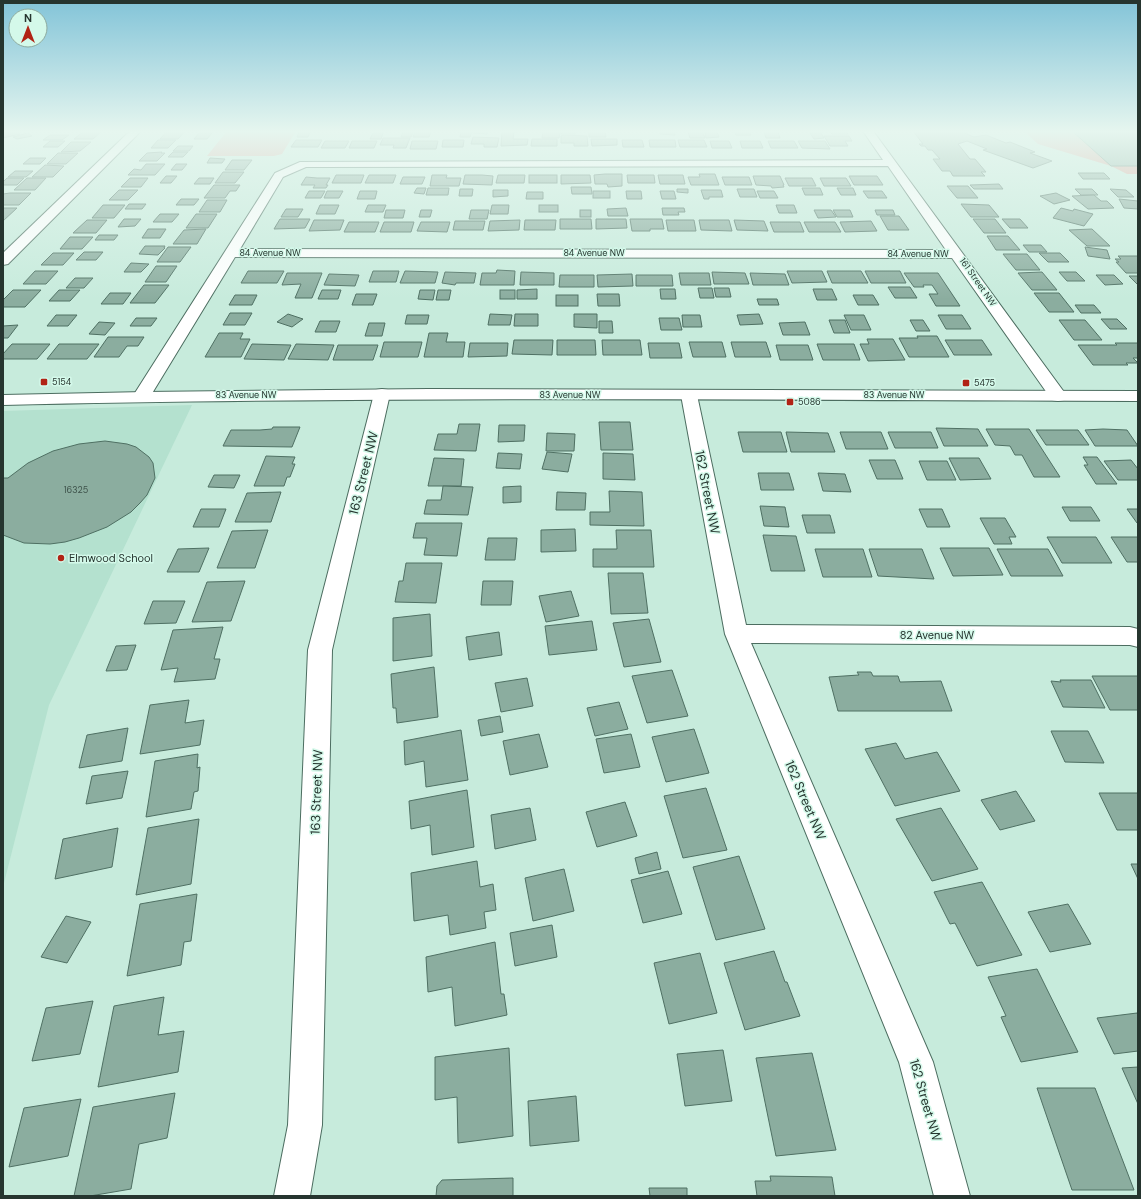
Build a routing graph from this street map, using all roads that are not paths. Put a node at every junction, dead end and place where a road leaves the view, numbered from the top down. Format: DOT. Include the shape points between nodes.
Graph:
graph roads {
  1 [pos="79,187"];
  2 [pos="272,187"];
  3 [pos="908,187"];
  4 [pos="231,253"];
  5 [pos="957,254"];
  6 [pos="3,261"];
  7 [pos="382,394"];
  8 [pos="689,395"];
  9 [pos="142,396"];
  10 [pos="1058,396"];
  11 [pos="1138,396"];
  12 [pos="3,400"];
  13 [pos="736,634"];
  14 [pos="1138,638"];
  15 [pos="292,1196"];
  16 [pos="952,1196"];
  1 -- 6 [label="street"];
  2 -- 4 [label="street"];
  3 -- 5 [label="street, 161 Street NW"];
  4 -- 5 [label="street, 84 Avenue NW"];
  4 -- 9 [label="street"];
  5 -- 10 [label="street, 161 Street NW"];
  7 -- 8 [label="street, 83 Avenue NW"];
  7 -- 9 [label="street, 83 Avenue NW"];
  7 -- 15 [label="street, 163 Street NW" via="320,650 305,1125"];
  8 -- 10 [label="street, 83 Avenue NW"];
  8 -- 13 [label="street, 162 Street NW"];
  9 -- 12 [label="street, 83 Avenue NW"];
  10 -- 11 [label="street, 83 Avenue NW"];
  13 -- 14 [label="street, 82 Avenue NW"];
  13 -- 16 [label="street, 162 Street NW" via="916,1062"];
}
